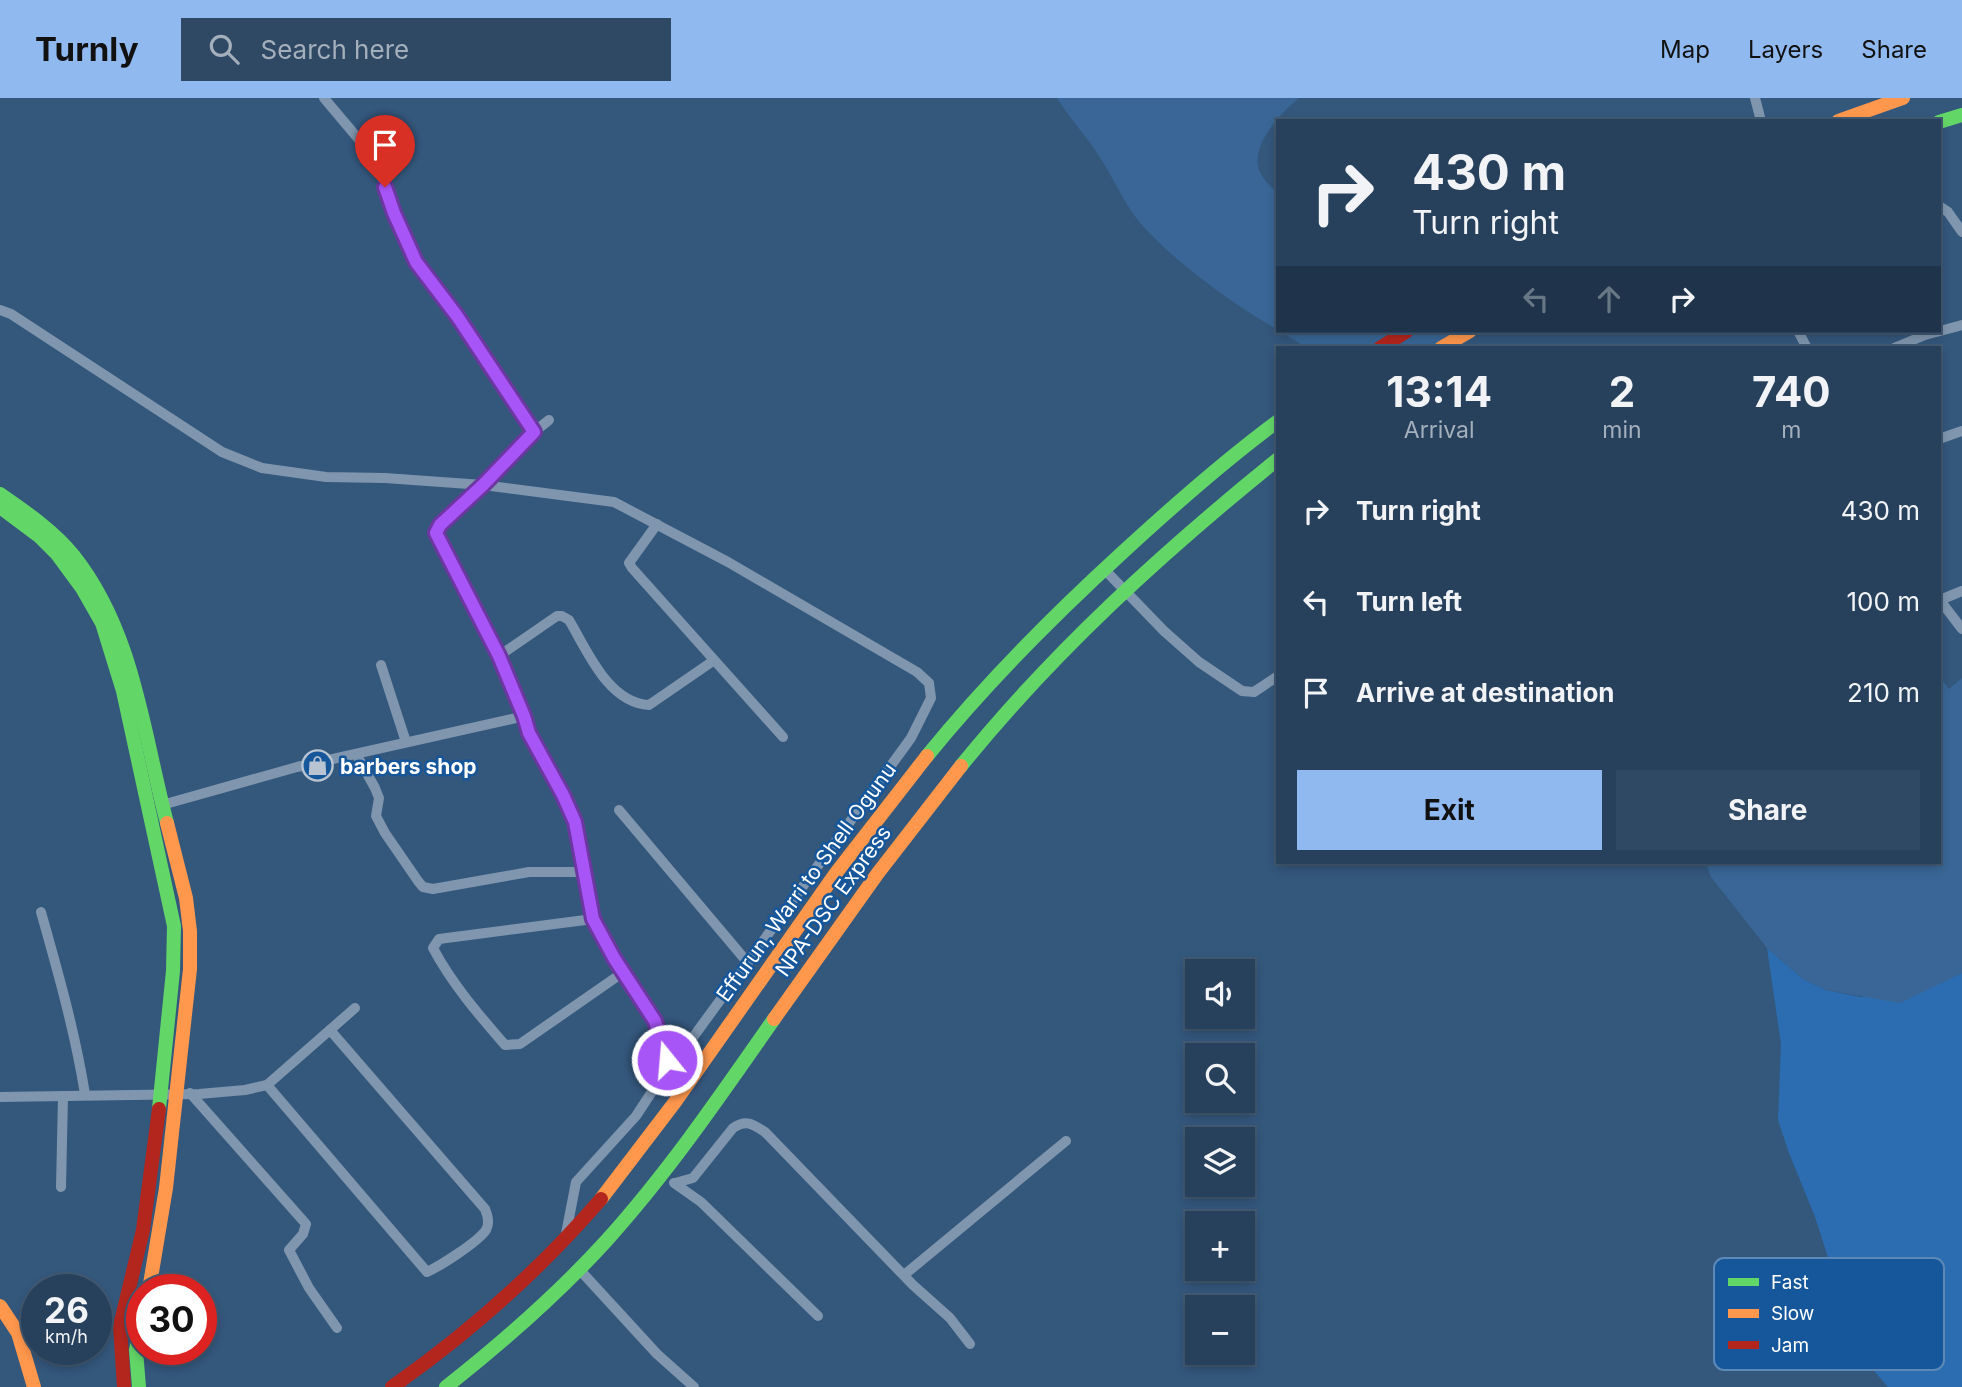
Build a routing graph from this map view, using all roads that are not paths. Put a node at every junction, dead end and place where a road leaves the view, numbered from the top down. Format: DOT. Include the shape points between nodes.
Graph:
graph roads {
  1 [pos="324,98"];
  2 [pos="1755,98"];
  3 [pos="1903,98"];
  4 [pos="1886,101"];
  5 [pos="1962,115"];
  6 [pos="1760,119"];
  7 [pos="1843,119"];
  8 [pos="1941,121"];
  9 [pos="1941,207"];
  10 [pos="1962,232"];
  11 [pos="0,310"];
  12 [pos="1962,325"];
  13 [pos="1941,330"];
  14 [pos="1404,333"];
  15 [pos="1467,333"];
  16 [pos="1925,333"];
  17 [pos="1446,345"];
  18 [pos="1383,346"];
  19 [pos="1898,346"];
  20 [pos="549,420"];
  21 [pos="1276,423"];
  22 [pos="534,432"];
  23 [pos="1962,432"];
  24 [pos="1941,438"];
  25 [pos="1276,461"];
  26 [pos="483,485"];
  27 [pos="0,494"];
  28 [pos="0,507"];
  29 [pos="657,524"];
  30 [pos="1104,569"];
  31 [pos="1126,591"];
  32 [pos="1962,591"];
  33 [pos="1941,598"];
  34 [pos="1941,602"];
  35 [pos="1962,629"];
  36 [pos="499,656"];
  37 [pos="713,661"];
  38 [pos="381,665"];
  39 [pos="1276,677"];
  40 [pos="524,716"];
  41 [pos="783,737"];
  42 [pos="405,742"];
  43 [pos="356,754"];
  44 [pos="162,805"];
  45 [pos="619,810"];
  46 [pos="584,872"];
  47 [pos="41,912"];
  48 [pos="593,919"];
  49 [pos="748,962"];
  50 [pos="625,971"];
  51 [pos="355,1009"];
  52 [pos="330,1030"];
  53 [pos="667,1060"];
  54 [pos="267,1085"];
  55 [pos="183,1093"];
  56 [pos="85,1094"];
  57 [pos="161,1094"];
  58 [pos="63,1096"];
  59 [pos="0,1097"];
  60 [pos="1066,1141"];
  61 [pos="662,1175"];
  62 [pos="675,1183"];
  63 [pos="61,1187"];
  64 [pos="565,1239"];
  65 [pos="579,1269"];
  66 [pos="152,1274"];
  67 [pos="904,1275"];
  68 [pos="0,1306"];
  69 [pos="818,1316"];
  70 [pos="337,1328"];
  71 [pos="970,1344"];
  72 [pos="137,1365"];
  73 [pos="34,1387"];
  74 [pos="124,1387"];
  75 [pos="139,1387"];
  76 [pos="392,1387"];
  77 [pos="446,1387"];
  78 [pos="694,1387"];
  1 -- 22 [label="street" via="377,161 416,262"];
  2 -- 6 [label="street"];
  3 -- 4 [label="main road"];
  4 -- 7 [label="main road"];
  5 -- 8 [label="main road"];
  9 -- 10 [label="street"];
  11 -- 26 [label="street" via="222,452 262,468 327,477"];
  12 -- 13 [label="street"];
  14 -- 18 [label="main road"];
  15 -- 17 [label="main road"];
  16 -- 19 [label="street"];
  20 -- 22 [label="street"];
  21 -- 30 [label="main road, Effurun, Warri to Shell Ogunu" via="1202,479"];
  22 -- 26 [label="street"];
  23 -- 24 [label="street"];
  25 -- 31 [label="main road, NPA-DSC Express"];
  26 -- 29 [label="street" via="614,502"];
  26 -- 36 [label="street" via="436,533"];
  27 -- 44 [label="main road" via="51,531 108,608 132,674"];
  28 -- 57 [label="main road" via="40,537 82,588 102,623 123,691 166,872 174,926"];
  29 -- 37 [label="street" via="629,563"];
  29 -- 49 [label="street" via="929,683 931,698 911,738"];
  30 -- 31 [label="street"];
  30 -- 64 [label="main road, Effurun, Warri to Shell Ogunu" via="1022,647 922,761 812,906 626,1169"];
  31 -- 39 [label="street" via="1199,662 1242,691 1254,692"];
  31 -- 61 [label="main road, NPA-DSC Express" via="1026,690 940,792 847,914"];
  32 -- 33 [label="street"];
  34 -- 35 [label="street"];
  36 -- 37 [label="street" via="562,616 617,691 649,705"];
  36 -- 40 [label="street"];
  37 -- 41 [label="street"];
  38 -- 42 [label="street"];
  40 -- 42 [label="street"];
  40 -- 46 [label="street" via="575,822"];
  42 -- 43 [label="street"];
  43 -- 44 [label="street"];
  43 -- 46 [label="street" via="379,798 376,816 424,887 529,872"];
  44 -- 55 [label="main road" via="184,884 190,931"];
  45 -- 49 [label="street"];
  46 -- 48 [label="street"];
  47 -- 56 [label="street" via="63,988"];
  48 -- 50 [label="street"];
  48 -- 50 [label="street" via="439,939 433,948 487,1024 505,1045 513,1046"];
  49 -- 53 [label="street" via="694,1036"];
  50 -- 53 [label="street" via="655,1021"];
  51 -- 52 [label="street"];
  52 -- 54 [label="street"];
  52 -- 54 [label="street" via="485,1209 489,1219 486,1230 427,1272"];
  53 -- 64 [label="street" via="636,1116 576,1182"];
  54 -- 55 [label="street"];
  55 -- 57 [label="street"];
  55 -- 66 [label="main road"];
  55 -- 70 [label="street" via="306,1224 289,1250"];
  56 -- 57 [label="street"];
  56 -- 58 [label="street"];
  57 -- 74 [label="main road" via="143,1230 120,1326"];
  58 -- 59 [label="street"];
  58 -- 63 [label="street"];
  60 -- 67 [label="street"];
  61 -- 62 [label="street"];
  61 -- 65 [label="main road, NPA-DSC Express"];
  62 -- 67 [label="street" via="693,1178 733,1128 751,1122"];
  62 -- 69 [label="street" via="701,1202"];
  64 -- 76 [label="main road, Effurun, Warri to Shell Ogunu" via="475,1324"];
  65 -- 77 [label="main road, NPA-DSC Express" via="497,1347"];
  65 -- 78 [label="street"];
  67 -- 71 [label="street" via="950,1318"];
  68 -- 73 [label="main road" via="20,1337"];
  72 -- 75 [label="main road"];
}
